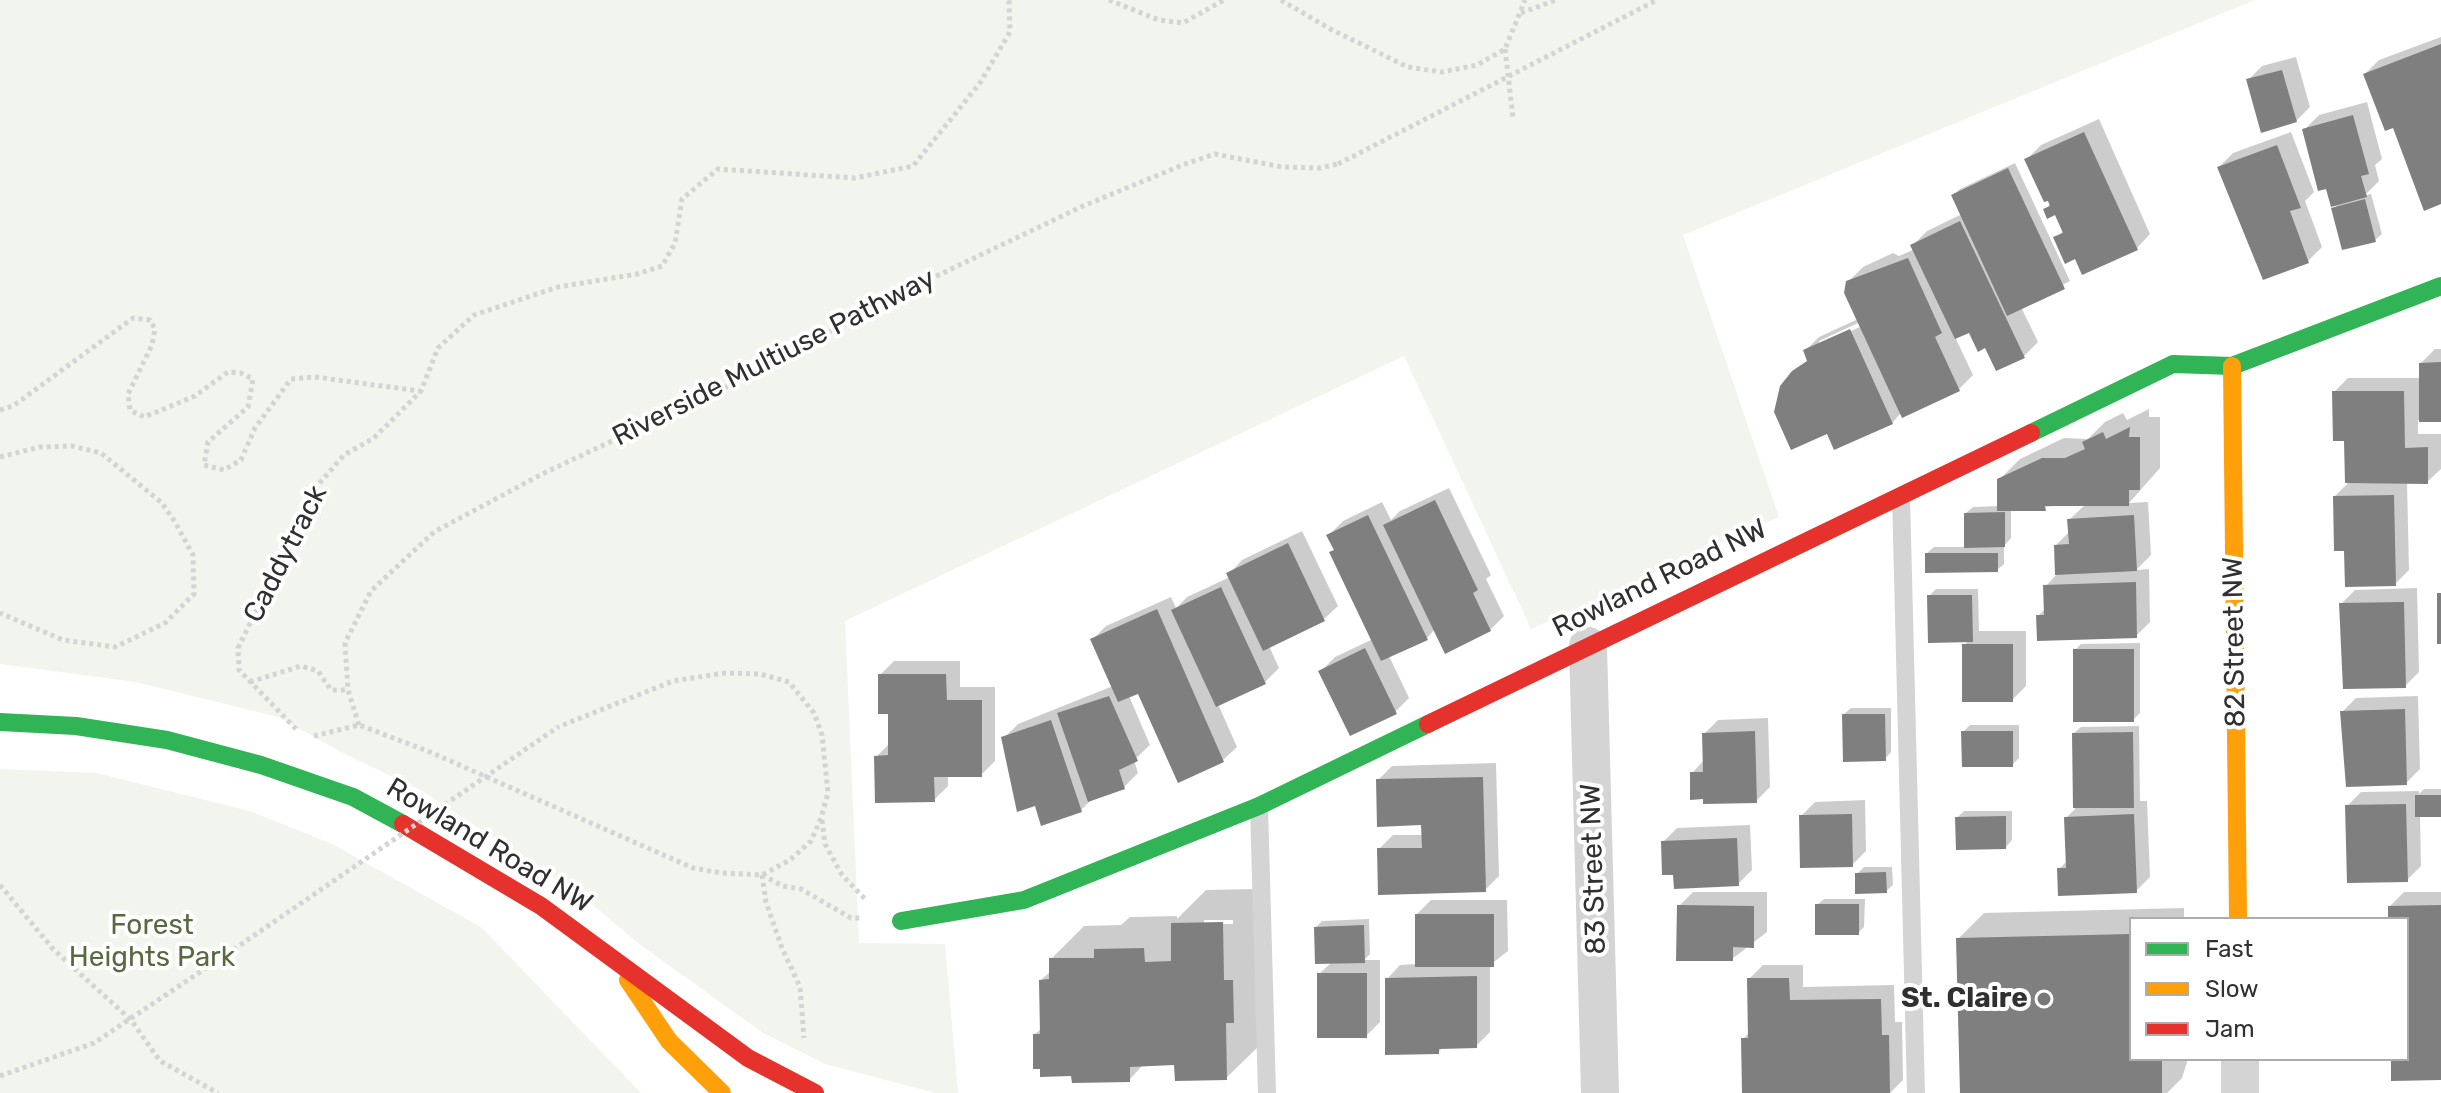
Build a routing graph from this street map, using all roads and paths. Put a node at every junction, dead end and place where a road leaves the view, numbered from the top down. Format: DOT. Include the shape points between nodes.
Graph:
graph roads {
  1 [pos="1009,0"];
  2 [pos="1109,0"];
  3 [pos="1224,0"];
  4 [pos="1281,0"];
  5 [pos="1525,0"];
  6 [pos="1556,0"];
  7 [pos="1657,0"];
  8 [pos="1521,13"];
  9 [pos="1505,49"];
  10 [pos="1513,118"];
  11 [pos="2441,286"];
  12 [pos="2232,366"];
  13 [pos="421,391"];
  14 [pos="0,410"];
  15 [pos="0,457"];
  16 [pos="1901,493"];
  17 [pos="0,613"];
  18 [pos="1588,646"];
  19 [pos="250,682"];
  20 [pos="348,690"];
  21 [pos="0,722"];
  22 [pos="300,733"];
  23 [pos="1259,806"];
  24 [pos="821,818"];
  25 [pos="762,875"];
  26 [pos="0,885"];
  27 [pos="2238,917"];
  28 [pos="901,921"];
  29 [pos="616,962"];
  30 [pos="131,1020"];
  31 [pos="803,1047"];
  32 [pos="2240,1061"];
  33 [pos="0,1076"];
  34 [pos="218,1093"];
  35 [pos="722,1093"];
  36 [pos="815,1093"];
  37 [pos="1267,1093"];
  38 [pos="1600,1093"];
  39 [pos="1916,1093"];
  40 [pos="2240,1093"];
  1 -- 13 [label="path, Caddytrack" via="1010,32 980,83 913,166 855,178 718,169 682,199 675,243 662,266 558,287 474,315 438,348"];
  2 -- 3 [label="path" via="1159,20 1183,23"];
  4 -- 9 [label="path" via="1408,67 1442,72 1477,65"];
  5 -- 8 [label="path"];
  6 -- 8 [label="path"];
  7 -- 20 [label="path, Riverside Multiuse Pathway, bridge" via="1338,164 1282,167 1215,154 1083,206 542,474 434,532 371,591 345,643"];
  8 -- 9 [label="path"];
  9 -- 10 [label="path"];
  11 -- 12 [label="street, Rowland Road NW"];
  12 -- 16 [label="street, Rowland Road NW" via="2173,364"];
  12 -- 27 [label="street, 82 Street NW"];
  13 -- 14 [label="path" via="315,377 291,379 255,428 241,460 224,470 204,465 208,442 248,407 253,379 228,372 195,396 144,417 130,410 128,394 155,329 150,320 133,318 13,406"];
  13 -- 19 [label="path, Caddytrack" via="374,438 344,455 318,485 238,648 239,670"];
  15 -- 17 [label="path" via="40,447 72,446 101,453 168,512 193,555 194,594 165,623 115,647 63,640"];
  16 -- 18 [label="street, Rowland Road NW"];
  16 -- 39 [label="lane"];
  18 -- 23 [label="street, Rowland Road NW"];
  18 -- 38 [label="street, 83 Street NW"];
  19 -- 20 [label="path" via="301,666 318,671 331,690"];
  19 -- 22 [label="path"];
  20 -- 25 [label="path, Riverside Multiuse Pathway" via="359,725 693,868"];
  21 -- 29 [label="street, Rowland Road NW" via="76,726 167,740 353,797 451,849"];
  23 -- 28 [label="street, Rowland Road NW" via="1024,900"];
  23 -- 37 [label="lane"];
  24 -- 25 [label="path" via="811,841"];
  24 -- 28 [label="path" via="825,844 842,875 859,895"];
  24 -- 30 [label="path, bridge" via="828,793 822,735 814,713 789,682 725,673 673,681 558,727"];
  25 -- 28 [label="path" via="801,889 851,918"];
  25 -- 31 [label="path" via="778,936 800,987"];
  26 -- 30 [label="path" via="53,949"];
  29 -- 35 [label="street, Rowland Road NW" via="669,1041"];
  29 -- 36 [label="street, Rowland Road NW" via="748,1058"];
  30 -- 33 [label="path" via="94,1043"];
  30 -- 34 [label="path" via="160,1061"];
  32 -- 40 [label="street"];
}
